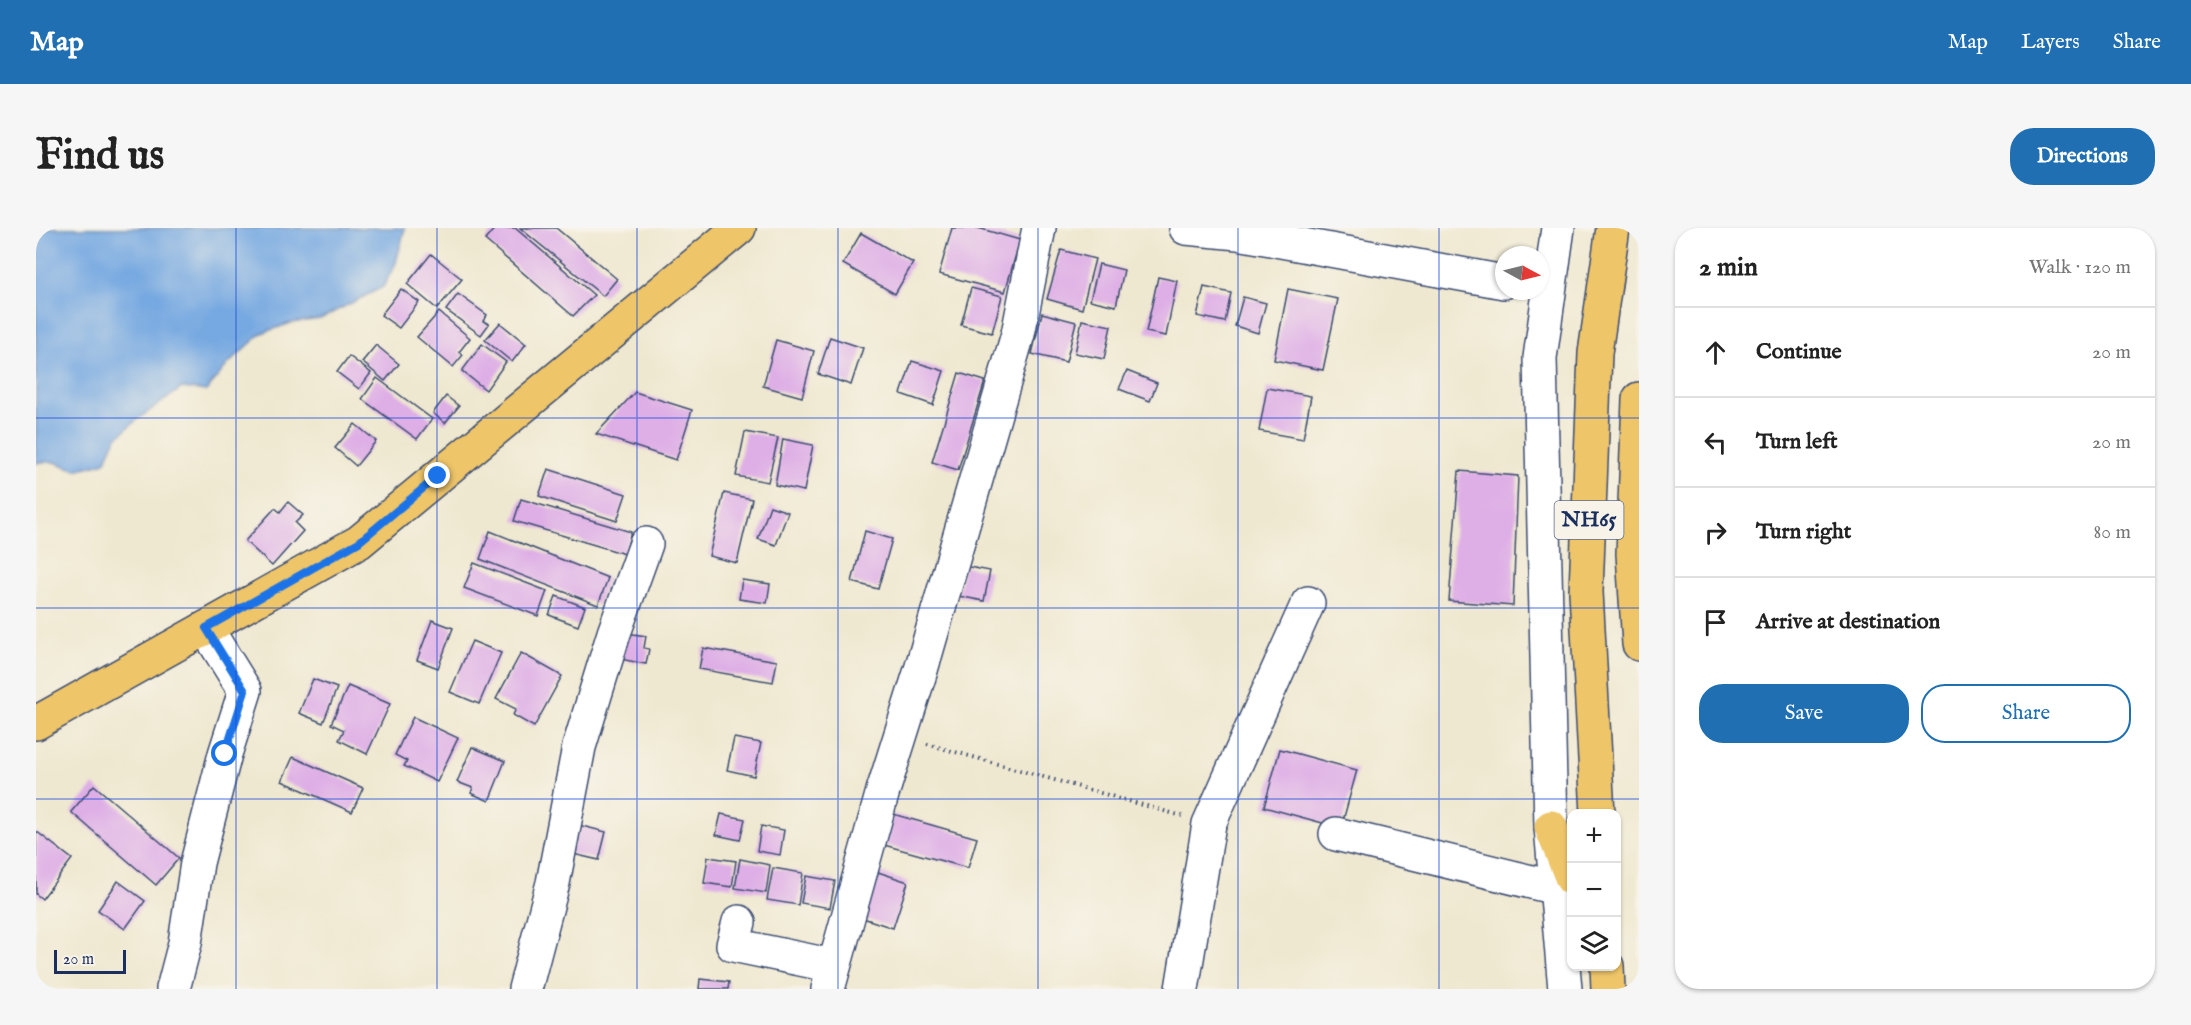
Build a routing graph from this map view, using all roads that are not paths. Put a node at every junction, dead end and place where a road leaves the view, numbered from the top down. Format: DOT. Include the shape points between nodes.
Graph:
graph roads {
  1 [pos="739,228"];
  2 [pos="1039,228"];
  3 [pos="1186,228"];
  4 [pos="1558,228"];
  5 [pos="1613,228"];
  6 [pos="1549,270"];
  7 [pos="1495,280"];
  8 [pos="1544,300"];
  9 [pos="1639,399"];
  10 [pos="646,544"];
  11 [pos="1308,603"];
  12 [pos="206,628"];
  13 [pos="1639,645"];
  14 [pos="36,723"];
  15 [pos="1598,809"];
  16 [pos="1551,827"];
  17 [pos="1336,834"];
  18 [pos="1564,883"];
  19 [pos="739,922"];
  20 [pos="1606,971"];
  21 [pos="831,978"];
  22 [pos="173,989"];
  23 [pos="525,989"];
  24 [pos="1182,989"];
  25 [pos="1565,989"];
  26 [pos="1608,989"];
  1 -- 12 [label="main road" via="359,542"];
  2 -- 21 [label="street" via="1018,334"];
  3 -- 7 [label="street"];
  4 -- 6 [label="street"];
  5 -- 15 [label="main road, NH65" via="1595,353 1586,580"];
  8 -- 16 [label="street" via="1540,358"];
  9 -- 13 [label="main road, NH65" via="1633,555"];
  10 -- 23 [label="street" via="579,747 553,883"];
  11 -- 24 [label="street" via="1209,824"];
  12 -- 14 [label="main road"];
  12 -- 22 [label="street" via="245,691 197,863 185,944"];
  16 -- 18 [label="main road"];
  17 -- 18 [label="street"];
  18 -- 25 [label="street"];
  19 -- 21 [label="street" via="734,945"];
  20 -- 26 [label="main road"];
}
